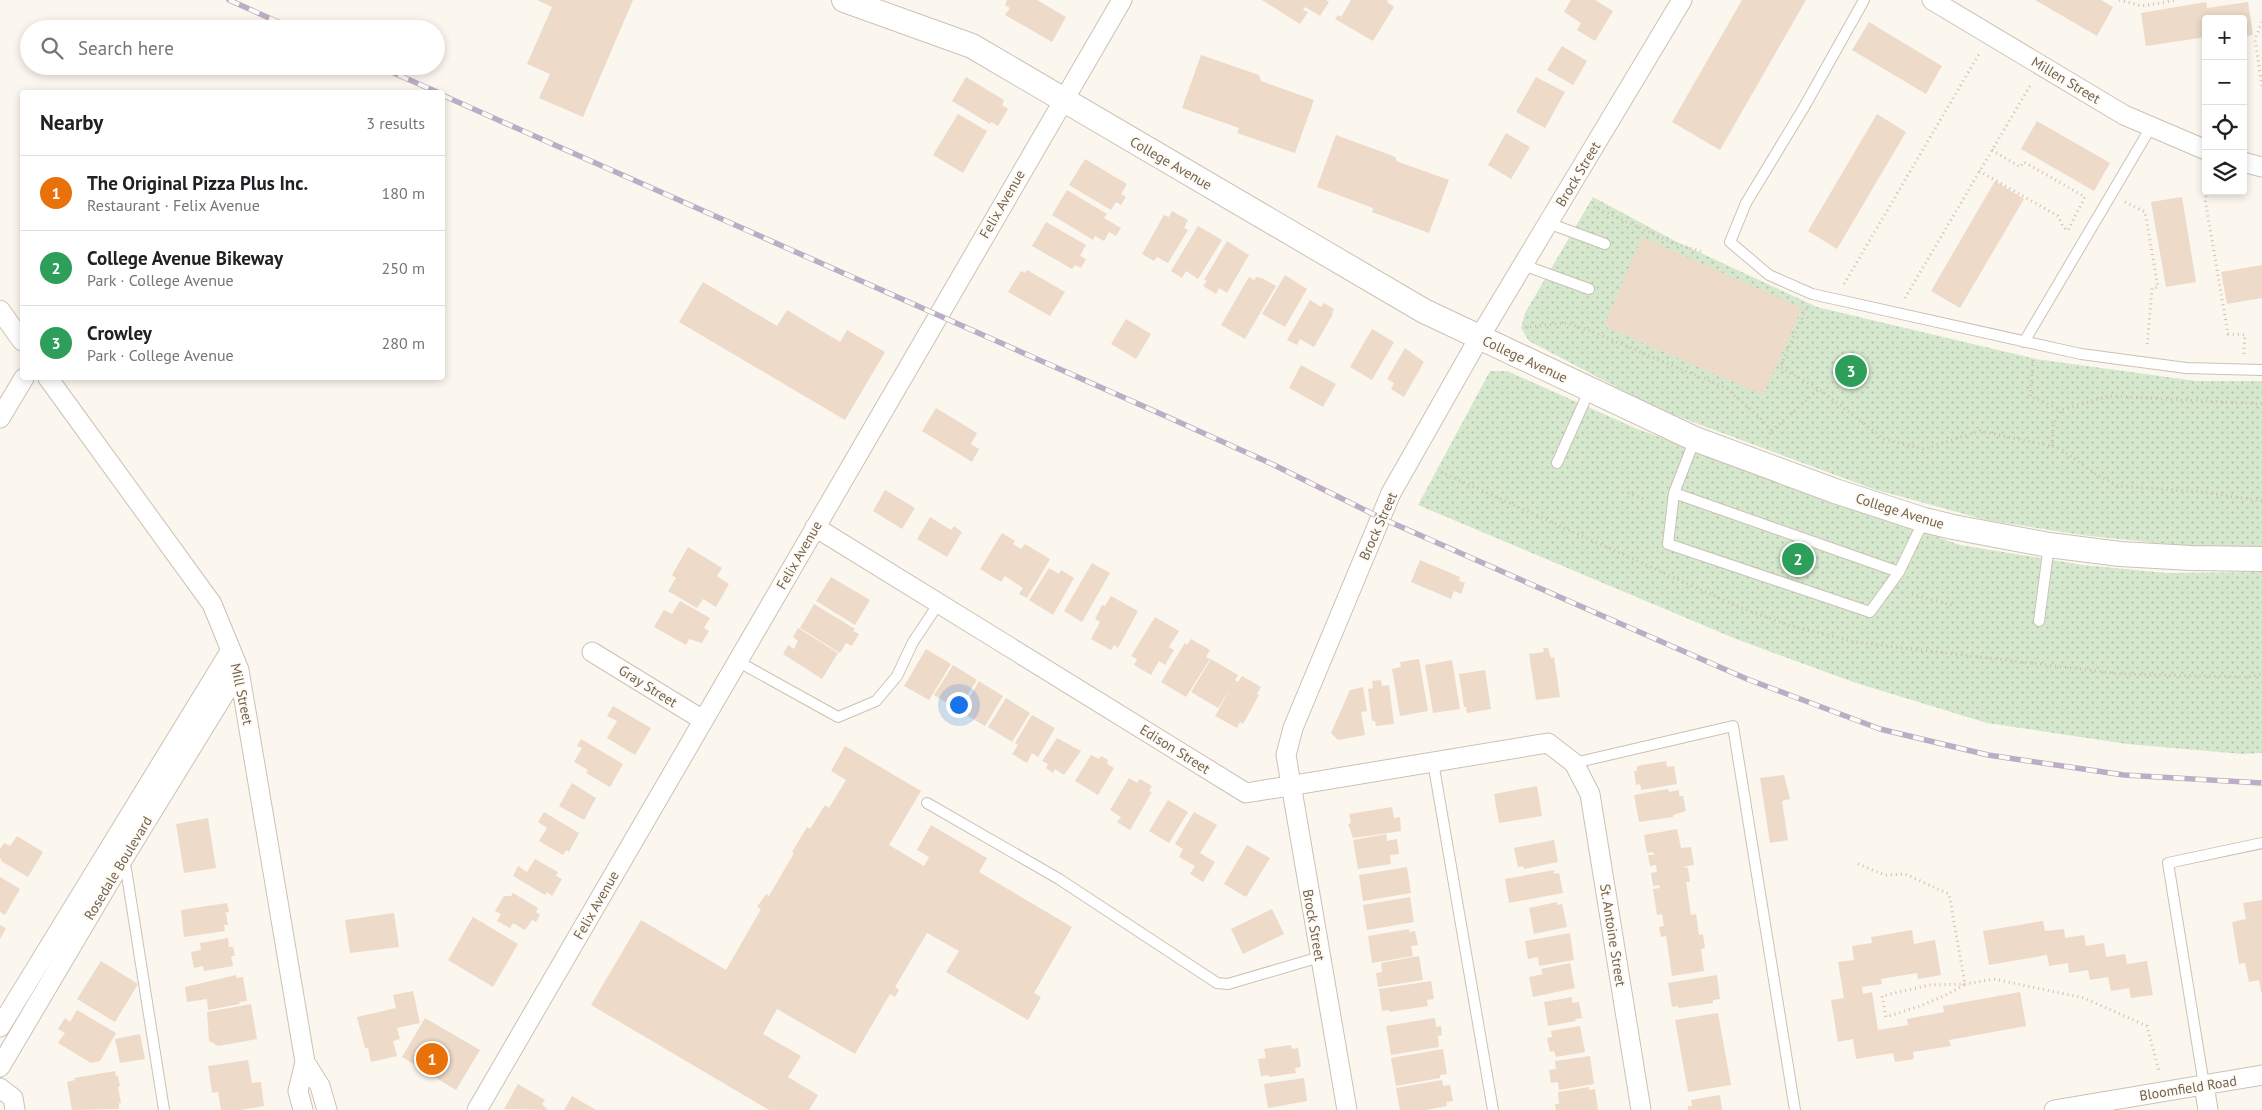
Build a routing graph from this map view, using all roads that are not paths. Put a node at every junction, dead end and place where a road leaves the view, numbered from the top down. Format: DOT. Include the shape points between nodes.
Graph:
graph roads {
  1 [pos="844,0"];
  2 [pos="1122,0"];
  3 [pos="1682,0"];
  4 [pos="1864,0"];
  5 [pos="1932,0"];
  6 [pos="1062,100"];
  7 [pos="2152,127"];
  8 [pos="2202,148"];
  9 [pos="2247,163"];
  10 [pos="2262,167"];
  11 [pos="1548,223"];
  12 [pos="1605,244"];
  13 [pos="1523,264"];
  14 [pos="1589,289"];
  15 [pos="0,310"];
  16 [pos="20,338"];
  17 [pos="1479,338"];
  18 [pos="2024,342"];
  19 [pos="2262,370"];
  20 [pos="23,380"];
  21 [pos="49,380"];
  22 [pos="1590,389"];
  23 [pos="0,418"];
  24 [pos="1695,439"];
  25 [pos="1556,463"];
  26 [pos="1674,493"];
  27 [pos="1924,520"];
  28 [pos="815,527"];
  29 [pos="2048,545"];
  30 [pos="2262,559"];
  31 [pos="1899,572"];
  32 [pos="938,603"];
  33 [pos="2039,621"];
  34 [pos="231,650"];
  35 [pos="592,652"];
  36 [pos="737,662"];
  37 [pos="239,670"];
  38 [pos="703,720"];
  39 [pos="1433,762"];
  40 [pos="1574,763"];
  41 [pos="1291,786"];
  42 [pos="927,803"];
  43 [pos="2262,842"];
  44 [pos="113,859"];
  45 [pos="1320,957"];
  46 [pos="0,1027"];
  47 [pos="305,1062"];
  48 [pos="0,1067"];
  49 [pos="2262,1076"];
  50 [pos="2204,1085"];
  51 [pos="0,1088"];
  52 [pos="15,1110"];
  53 [pos="164,1110"];
  54 [pos="303,1110"];
  55 [pos="327,1110"];
  56 [pos="477,1110"];
  57 [pos="1347,1110"];
  58 [pos="1493,1110"];
  59 [pos="1641,1110"];
  60 [pos="1795,1110"];
  61 [pos="2055,1110"];
  62 [pos="2208,1110"];
  1 -- 6 [label="street, College Avenue" via="972,46"];
  2 -- 6 [label="street, Felix Avenue"];
  3 -- 11 [label="street, Brock Street"];
  4 -- 18 [label="lane" via="1746,203 1730,242 1769,275 1812,294"];
  5 -- 7 [label="street, Millen Street" via="2124,115"];
  6 -- 17 [label="street, College Avenue" via="1424,311"];
  6 -- 28 [label="street, Felix Avenue"];
  7 -- 8 [label="street, Millen Street"];
  7 -- 18 [label="lane"];
  9 -- 10 [label="street"];
  11 -- 12 [label="lane"];
  11 -- 13 [label="street, Brock Street"];
  13 -- 14 [label="lane"];
  13 -- 17 [label="street, Brock Street"];
  15 -- 16 [label="street"];
  17 -- 22 [label="street, College Avenue"];
  17 -- 41 [label="street, Brock Street" via="1392,493 1339,617 1293,728 1286,755"];
  18 -- 19 [label="lane" via="2081,354 2186,368"];
  20 -- 23 [label="street"];
  21 -- 34 [label="street, Mill Street" via="212,604"];
  22 -- 24 [label="street, College Avenue"];
  22 -- 25 [label="lane"];
  24 -- 26 [label="lane"];
  24 -- 27 [label="street, College Avenue"];
  26 -- 31 [label="lane"];
  26 -- 31 [label="lane" via="1668,544 1870,612"];
  27 -- 29 [label="street, College Avenue"];
  27 -- 31 [label="lane"];
  28 -- 32 [label="street, Edison Street"];
  28 -- 36 [label="street, Felix Avenue"];
  29 -- 30 [label="street, College Avenue" via="2120,554"];
  29 -- 33 [label="lane"];
  32 -- 36 [label="lane" via="913,642 897,676 876,701 838,718"];
  32 -- 41 [label="street, Edison Street" via="1246,793"];
  34 -- 37 [label="street, Mill Street"];
  34 -- 44 [label="street, Rosedale Boulevard"];
  35 -- 38 [label="street, Gray Street"];
  36 -- 38 [label="street, Felix Avenue"];
  37 -- 44 [label="street, Rosedale Boulevard"];
  37 -- 47 [label="street, Mill Street"];
  38 -- 56 [label="street, Felix Avenue"];
  39 -- 40 [label="street, Edison Street" via="1548,743"];
  39 -- 41 [label="street, Edison Street"];
  39 -- 58 [label="lane"];
  40 -- 59 [label="street, St. Antoine Street" via="1590,794"];
  40 -- 60 [label="lane" via="1733,726"];
  41 -- 45 [label="street, Brock Street"];
  42 -- 45 [label="lane" via="1059,880 1217,983 1228,984"];
  43 -- 50 [label="lane" via="2168,863"];
  44 -- 46 [label="street, Rosedale Boulevard"];
  44 -- 48 [label="street, Rosedale Boulevard"];
  44 -- 53 [label="lane" via="126,869"];
  45 -- 57 [label="street, Brock Street"];
  47 -- 54 [label="street, Mill Street" via="298,1091"];
  47 -- 55 [label="street, Mill Street" via="320,1086"];
  49 -- 50 [label="street, Bloomfield Road"];
  50 -- 61 [label="street, Bloomfield Road"];
  50 -- 62 [label="street"];
  51 -- 52 [label="street" via="13,1098"];
}
